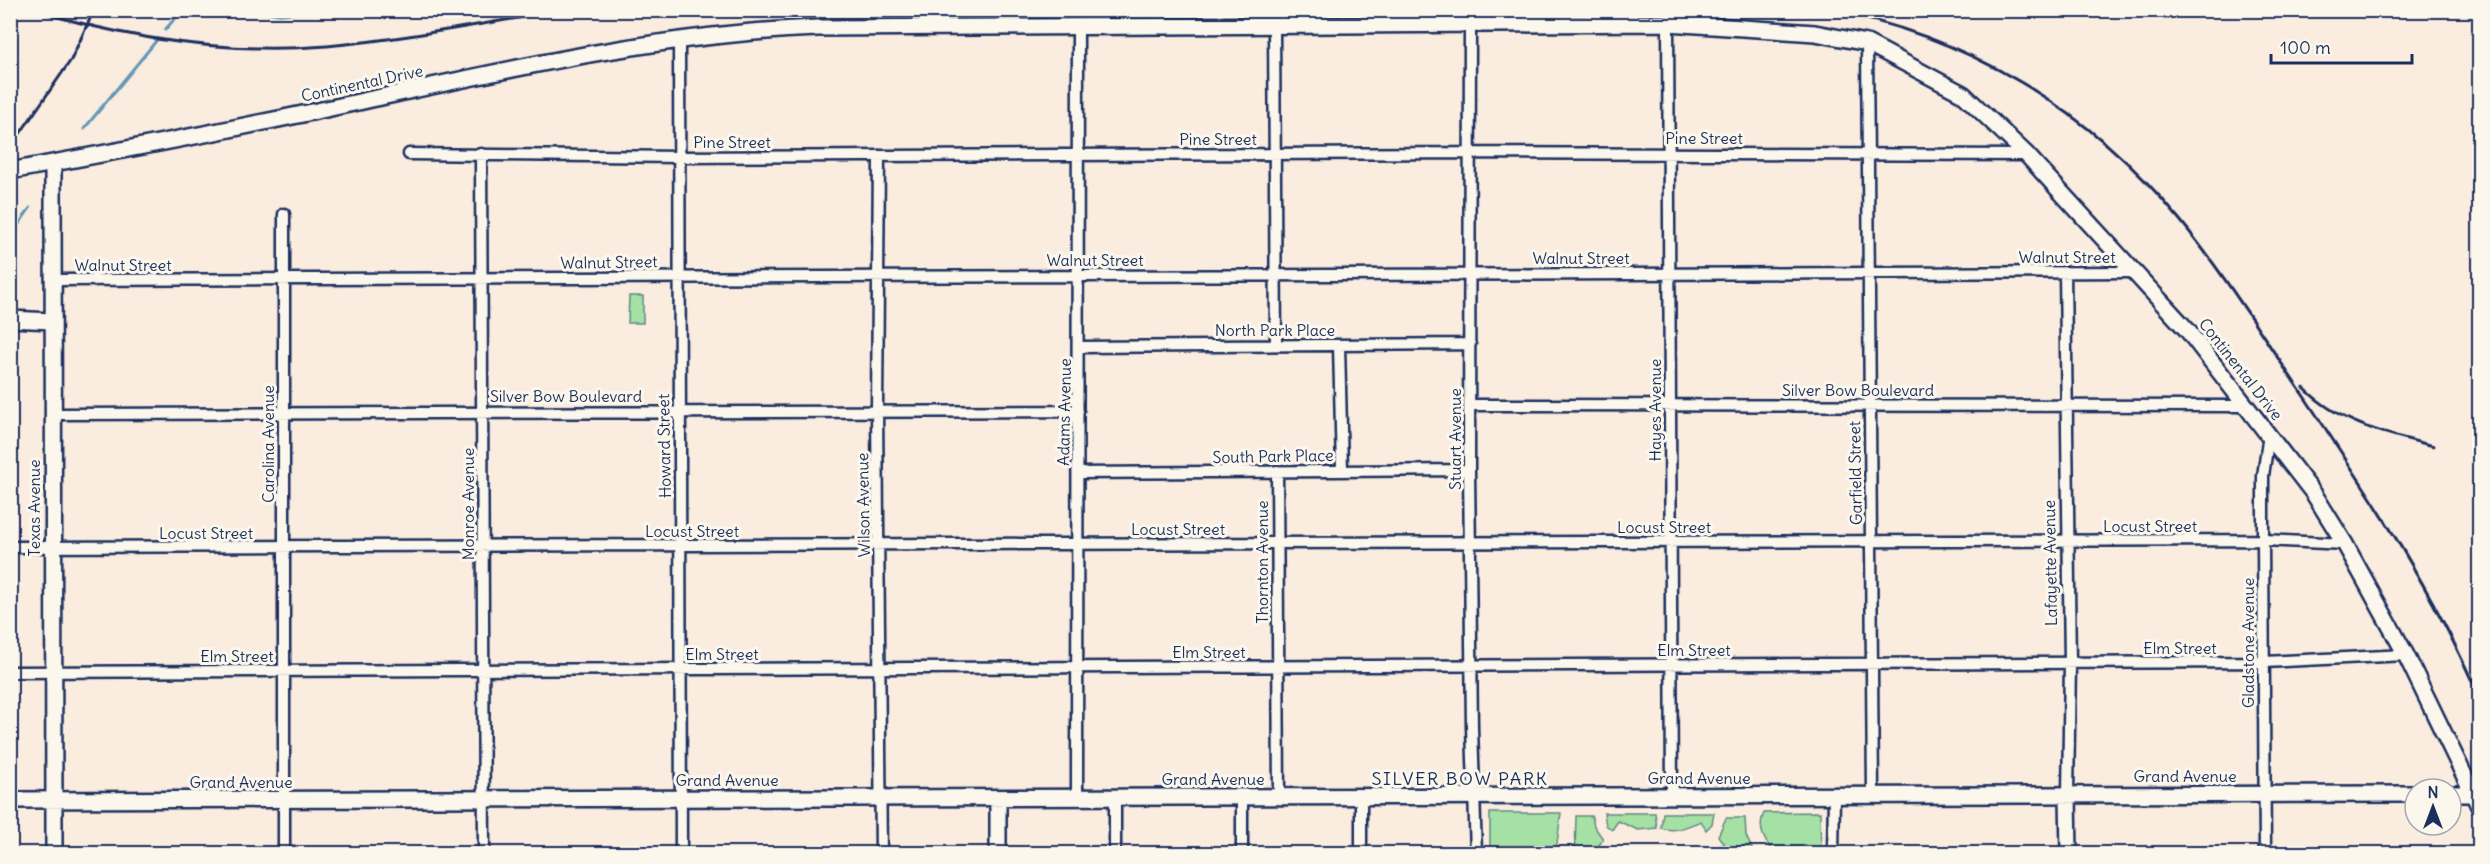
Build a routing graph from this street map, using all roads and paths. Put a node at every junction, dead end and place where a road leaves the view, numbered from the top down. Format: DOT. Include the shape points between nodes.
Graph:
graph roads {
  1 [pos="1470,23"];
  2 [pos="1668,23"];
  3 [pos="1078,26"];
  4 [pos="1274,26"];
  5 [pos="679,38"];
  6 [pos="1867,43"];
  7 [pos="1868,152"];
  8 [pos="1470,153"];
  9 [pos="1669,153"];
  10 [pos="409,154"];
  11 [pos="481,154"];
  12 [pos="1078,154"];
  13 [pos="1275,154"];
  14 [pos="2027,155"];
  15 [pos="879,156"];
  16 [pos="681,157"];
  17 [pos="53,163"];
  18 [pos="10,171"];
  19 [pos="284,214"];
  20 [pos="2065,272"];
  21 [pos="2136,272"];
  22 [pos="1669,273"];
  23 [pos="1868,273"];
  24 [pos="1079,274"];
  25 [pos="1276,274"];
  26 [pos="1470,274"];
  27 [pos="678,276"];
  28 [pos="878,276"];
  29 [pos="483,278"];
  30 [pos="284,279"];
  31 [pos="53,280"];
  32 [pos="10,320"];
  33 [pos="52,321"];
  34 [pos="1470,344"];
  35 [pos="1276,345"];
  36 [pos="1339,345"];
  37 [pos="1080,347"];
  38 [pos="1469,405"];
  39 [pos="1670,405"];
  40 [pos="1869,405"];
  41 [pos="2066,405"];
  42 [pos="2247,406"];
  43 [pos="878,410"];
  44 [pos="678,411"];
  45 [pos="1078,411"];
  46 [pos="283,412"];
  47 [pos="483,412"];
  48 [pos="53,414"];
  49 [pos="2269,434"];
  50 [pos="1342,470"];
  51 [pos="1469,470"];
  52 [pos="1277,471"];
  53 [pos="1078,473"];
  54 [pos="2262,540"];
  55 [pos="1871,541"];
  56 [pos="2068,541"];
  57 [pos="1671,542"];
  58 [pos="1277,543"];
  59 [pos="1470,543"];
  60 [pos="2346,544"];
  61 [pos="1077,545"];
  62 [pos="679,546"];
  63 [pos="879,546"];
  64 [pos="483,547"];
  65 [pos="10,548"];
  66 [pos="52,548"];
  67 [pos="283,548"];
  68 [pos="2406,655"];
  69 [pos="2265,662"];
  70 [pos="2070,663"];
  71 [pos="1872,664"];
  72 [pos="1672,665"];
  73 [pos="1278,666"];
  74 [pos="1472,666"];
  75 [pos="1077,667"];
  76 [pos="880,668"];
  77 [pos="680,669"];
  78 [pos="284,671"];
  79 [pos="484,671"];
  80 [pos="10,672"];
  81 [pos="52,672"];
  82 [pos="2265,794"];
  83 [pos="2403,794"];
  84 [pos="1833,795"];
  85 [pos="1873,795"];
  86 [pos="2068,795"];
  87 [pos="1476,796"];
  88 [pos="1672,796"];
  89 [pos="1242,797"];
  90 [pos="1279,797"];
  91 [pos="1361,797"];
  92 [pos="681,798"];
  93 [pos="879,798"];
  94 [pos="998,798"];
  95 [pos="1077,798"];
  96 [pos="1115,798"];
  97 [pos="484,799"];
  98 [pos="10,800"];
  99 [pos="54,800"];
  100 [pos="284,800"];
  101 [pos="2476,801"];
  102 [pos="54,854"];
  103 [pos="284,854"];
  104 [pos="484,854"];
  105 [pos="681,854"];
  106 [pos="881,854"];
  107 [pos="998,854"];
  108 [pos="1115,854"];
  109 [pos="1242,854"];
  110 [pos="1361,854"];
  111 [pos="1476,854"];
  112 [pos="1833,854"];
  113 [pos="2069,854"];
  114 [pos="2265,854"];
  1 -- 2 [label="main road, Continental Drive"];
  1 -- 4 [label="main road, Continental Drive"];
  1 -- 8 [label="street, Stuart Avenue"];
  2 -- 6 [label="main road, Continental Drive" via="1815,33"];
  2 -- 9 [label="street, Hayes Avenue"];
  3 -- 4 [label="main road, Continental Drive"];
  3 -- 5 [label="main road, Continental Drive" via="818,28"];
  3 -- 12 [label="street, Adams Avenue"];
  4 -- 13 [label="street"];
  5 -- 16 [label="street, Howard Street"];
  5 -- 17 [label="main road, Continental Drive"];
  6 -- 7 [label="street, Garfield Street"];
  6 -- 14 [label="main road, Continental Drive" via="1963,94"];
  7 -- 9 [label="street, Pine Street"];
  7 -- 14 [label="street, Pine Street"];
  7 -- 23 [label="street, Garfield Street"];
  8 -- 9 [label="street, Pine Street"];
  8 -- 13 [label="street, Pine Street"];
  8 -- 26 [label="street, Stuart Avenue"];
  9 -- 22 [label="street, Hayes Avenue"];
  10 -- 11 [label="street, Pine Street"];
  11 -- 16 [label="street, Pine Street"];
  11 -- 29 [label="street, Monroe Avenue"];
  12 -- 13 [label="street, Pine Street"];
  12 -- 15 [label="street, Pine Street"];
  12 -- 24 [label="street, Adams Avenue"];
  13 -- 25 [label="street"];
  14 -- 21 [label="main road, Continental Drive"];
  15 -- 16 [label="street, Pine Street"];
  15 -- 28 [label="street, Wilson Avenue"];
  16 -- 27 [label="street, Howard Street"];
  17 -- 18 [label="main road, Continental Drive"];
  17 -- 31 [label="main road, Texas Avenue"];
  19 -- 30 [label="street, Carolina Avenue"];
  20 -- 21 [label="street, Walnut Street"];
  20 -- 23 [label="street, Walnut Street"];
  20 -- 41 [label="street, Lafayette Avenue"];
  21 -- 42 [label="main road, Continental Drive"];
  22 -- 23 [label="street, Walnut Street"];
  22 -- 26 [label="street, Walnut Street"];
  22 -- 39 [label="street, Hayes Avenue"];
  23 -- 40 [label="street, Garfield Street"];
  24 -- 25 [label="street, Walnut Street"];
  24 -- 28 [label="street, Walnut Street"];
  24 -- 37 [label="street, Adams Avenue"];
  25 -- 26 [label="street, Walnut Street"];
  25 -- 35 [label="street"];
  26 -- 34 [label="street, Stuart Avenue"];
  27 -- 28 [label="street, Walnut Street"];
  27 -- 29 [label="street, Walnut Street"];
  27 -- 44 [label="street, Howard Street"];
  28 -- 43 [label="street, Wilson Avenue"];
  29 -- 30 [label="street, Walnut Street"];
  29 -- 47 [label="street, Monroe Avenue"];
  30 -- 31 [label="street, Walnut Street"];
  30 -- 46 [label="street, Carolina Avenue"];
  31 -- 33 [label="main road, Texas Avenue"];
  32 -- 33 [label="main road"];
  33 -- 48 [label="main road, Texas Avenue"];
  34 -- 36 [label="street, North Park Place"];
  34 -- 38 [label="street, Stuart Avenue"];
  35 -- 36 [label="street, North Park Place"];
  35 -- 37 [label="street, North Park Place"];
  36 -- 50 [label="street"];
  37 -- 45 [label="street, Adams Avenue"];
  38 -- 39 [label="street, Silver Bow Boulevard"];
  38 -- 51 [label="street, Stuart Avenue"];
  39 -- 40 [label="street, Silver Bow Boulevard"];
  39 -- 57 [label="street, Hayes Avenue"];
  40 -- 41 [label="street, Silver Bow Boulevard"];
  40 -- 55 [label="street, Garfield Street"];
  41 -- 42 [label="street, Silver Bow Boulevard"];
  41 -- 56 [label="street, Lafayette Avenue"];
  42 -- 49 [label="main road, Continental Drive"];
  43 -- 44 [label="street, Silver Bow Boulevard"];
  43 -- 45 [label="street, Silver Bow Boulevard"];
  43 -- 63 [label="street, Wilson Avenue"];
  44 -- 47 [label="street, Silver Bow Boulevard"];
  44 -- 62 [label="street, Howard Street"];
  45 -- 53 [label="street, Adams Avenue"];
  46 -- 47 [label="street, Silver Bow Boulevard"];
  46 -- 48 [label="street, Silver Bow Boulevard"];
  46 -- 67 [label="street, Carolina Avenue"];
  47 -- 64 [label="street, Monroe Avenue"];
  48 -- 66 [label="main road, Texas Avenue"];
  49 -- 54 [label="street, Gladstone Avenue" via="2263,476"];
  49 -- 60 [label="main road, Continental Drive"];
  50 -- 51 [label="street, South Park Place"];
  50 -- 52 [label="street, South Park Place"];
  51 -- 59 [label="street, Stuart Avenue"];
  52 -- 53 [label="street, South Park Place"];
  52 -- 58 [label="street, Thornton Avenue"];
  53 -- 61 [label="street, Adams Avenue"];
  54 -- 56 [label="street, Locust Street"];
  54 -- 60 [label="street, Locust Street"];
  54 -- 69 [label="street, Gladstone Avenue"];
  55 -- 56 [label="street, Locust Street"];
  55 -- 57 [label="street, Locust Street"];
  55 -- 71 [label="street, Garfield Street"];
  56 -- 70 [label="street, Lafayette Avenue"];
  57 -- 59 [label="street, Locust Street"];
  57 -- 72 [label="street, Hayes Avenue"];
  58 -- 59 [label="street, Locust Street"];
  58 -- 61 [label="street, Locust Street"];
  58 -- 73 [label="street, Thornton Avenue"];
  59 -- 74 [label="street, Stuart Avenue"];
  60 -- 68 [label="main road, Continental Drive"];
  61 -- 63 [label="street, Locust Street"];
  61 -- 75 [label="street, Adams Avenue"];
  62 -- 63 [label="street, Locust Street"];
  62 -- 64 [label="street, Locust Street"];
  62 -- 77 [label="street, Howard Street"];
  63 -- 76 [label="street, Wilson Avenue"];
  64 -- 67 [label="street, Locust Street"];
  64 -- 79 [label="street, Monroe Avenue"];
  65 -- 66 [label="street, Locust Street"];
  66 -- 67 [label="street, Locust Street"];
  66 -- 81 [label="main road, Texas Avenue"];
  67 -- 78 [label="street, Carolina Avenue"];
  68 -- 69 [label="street, Elm Street"];
  68 -- 101 [label="main road, Continental Drive"];
  69 -- 70 [label="street, Elm Street"];
  69 -- 82 [label="street, Gladstone Avenue"];
  70 -- 71 [label="street, Elm Street"];
  70 -- 86 [label="street, Lafayette Avenue"];
  71 -- 72 [label="street, Elm Street"];
  71 -- 85 [label="street, Garfield Street"];
  72 -- 74 [label="street, Elm Street"];
  72 -- 88 [label="street, Hayes Avenue"];
  73 -- 74 [label="street, Elm Street"];
  73 -- 75 [label="street, Elm Street"];
  73 -- 90 [label="street, Thornton Avenue"];
  74 -- 87 [label="street, Stuart Avenue"];
  75 -- 76 [label="street, Elm Street"];
  75 -- 95 [label="street, Adams Avenue"];
  76 -- 77 [label="street, Elm Street"];
  76 -- 93 [label="street, Wilson Avenue"];
  77 -- 79 [label="street, Elm Street"];
  77 -- 92 [label="street, Howard Street"];
  78 -- 79 [label="street, Elm Street"];
  78 -- 81 [label="street, Elm Street"];
  78 -- 100 [label="street, Carolina Avenue"];
  79 -- 97 [label="street, Monroe Avenue"];
  80 -- 81 [label="street, Elm Street"];
  81 -- 99 [label="main road, Texas Avenue"];
  82 -- 83 [label="main road, Grand Avenue"];
  82 -- 86 [label="main road, Grand Avenue"];
  82 -- 114 [label="street, Gladstone Avenue"];
  84 -- 85 [label="main road, Grand Avenue"];
  84 -- 88 [label="main road, Grand Avenue"];
  84 -- 112 [label="street"];
  85 -- 86 [label="main road, Grand Avenue"];
  86 -- 113 [label="main road, Lafayette Avenue"];
  87 -- 88 [label="main road, Grand Avenue"];
  87 -- 91 [label="main road, Grand Avenue"];
  87 -- 111 [label="street, Stuart Avenue"];
  89 -- 90 [label="main road, Grand Avenue"];
  89 -- 96 [label="main road, Grand Avenue"];
  89 -- 109 [label="street"];
  90 -- 91 [label="main road, Grand Avenue"];
  91 -- 110 [label="street"];
  92 -- 93 [label="main road, Grand Avenue"];
  92 -- 97 [label="main road, Grand Avenue"];
  92 -- 105 [label="street, Howard Street"];
  93 -- 94 [label="main road, Grand Avenue"];
  93 -- 106 [label="street, Wilson Avenue"];
  94 -- 95 [label="main road, Grand Avenue"];
  94 -- 107 [label="main road"];
  95 -- 96 [label="main road, Grand Avenue"];
  96 -- 108 [label="street"];
  97 -- 100 [label="main road, Grand Avenue"];
  97 -- 104 [label="street, Monroe Avenue"];
  98 -- 99 [label="main road, Grand Avenue"];
  99 -- 100 [label="main road, Grand Avenue"];
  99 -- 102 [label="main road, Texas Avenue"];
  100 -- 103 [label="street, Carolina Avenue"];
}
